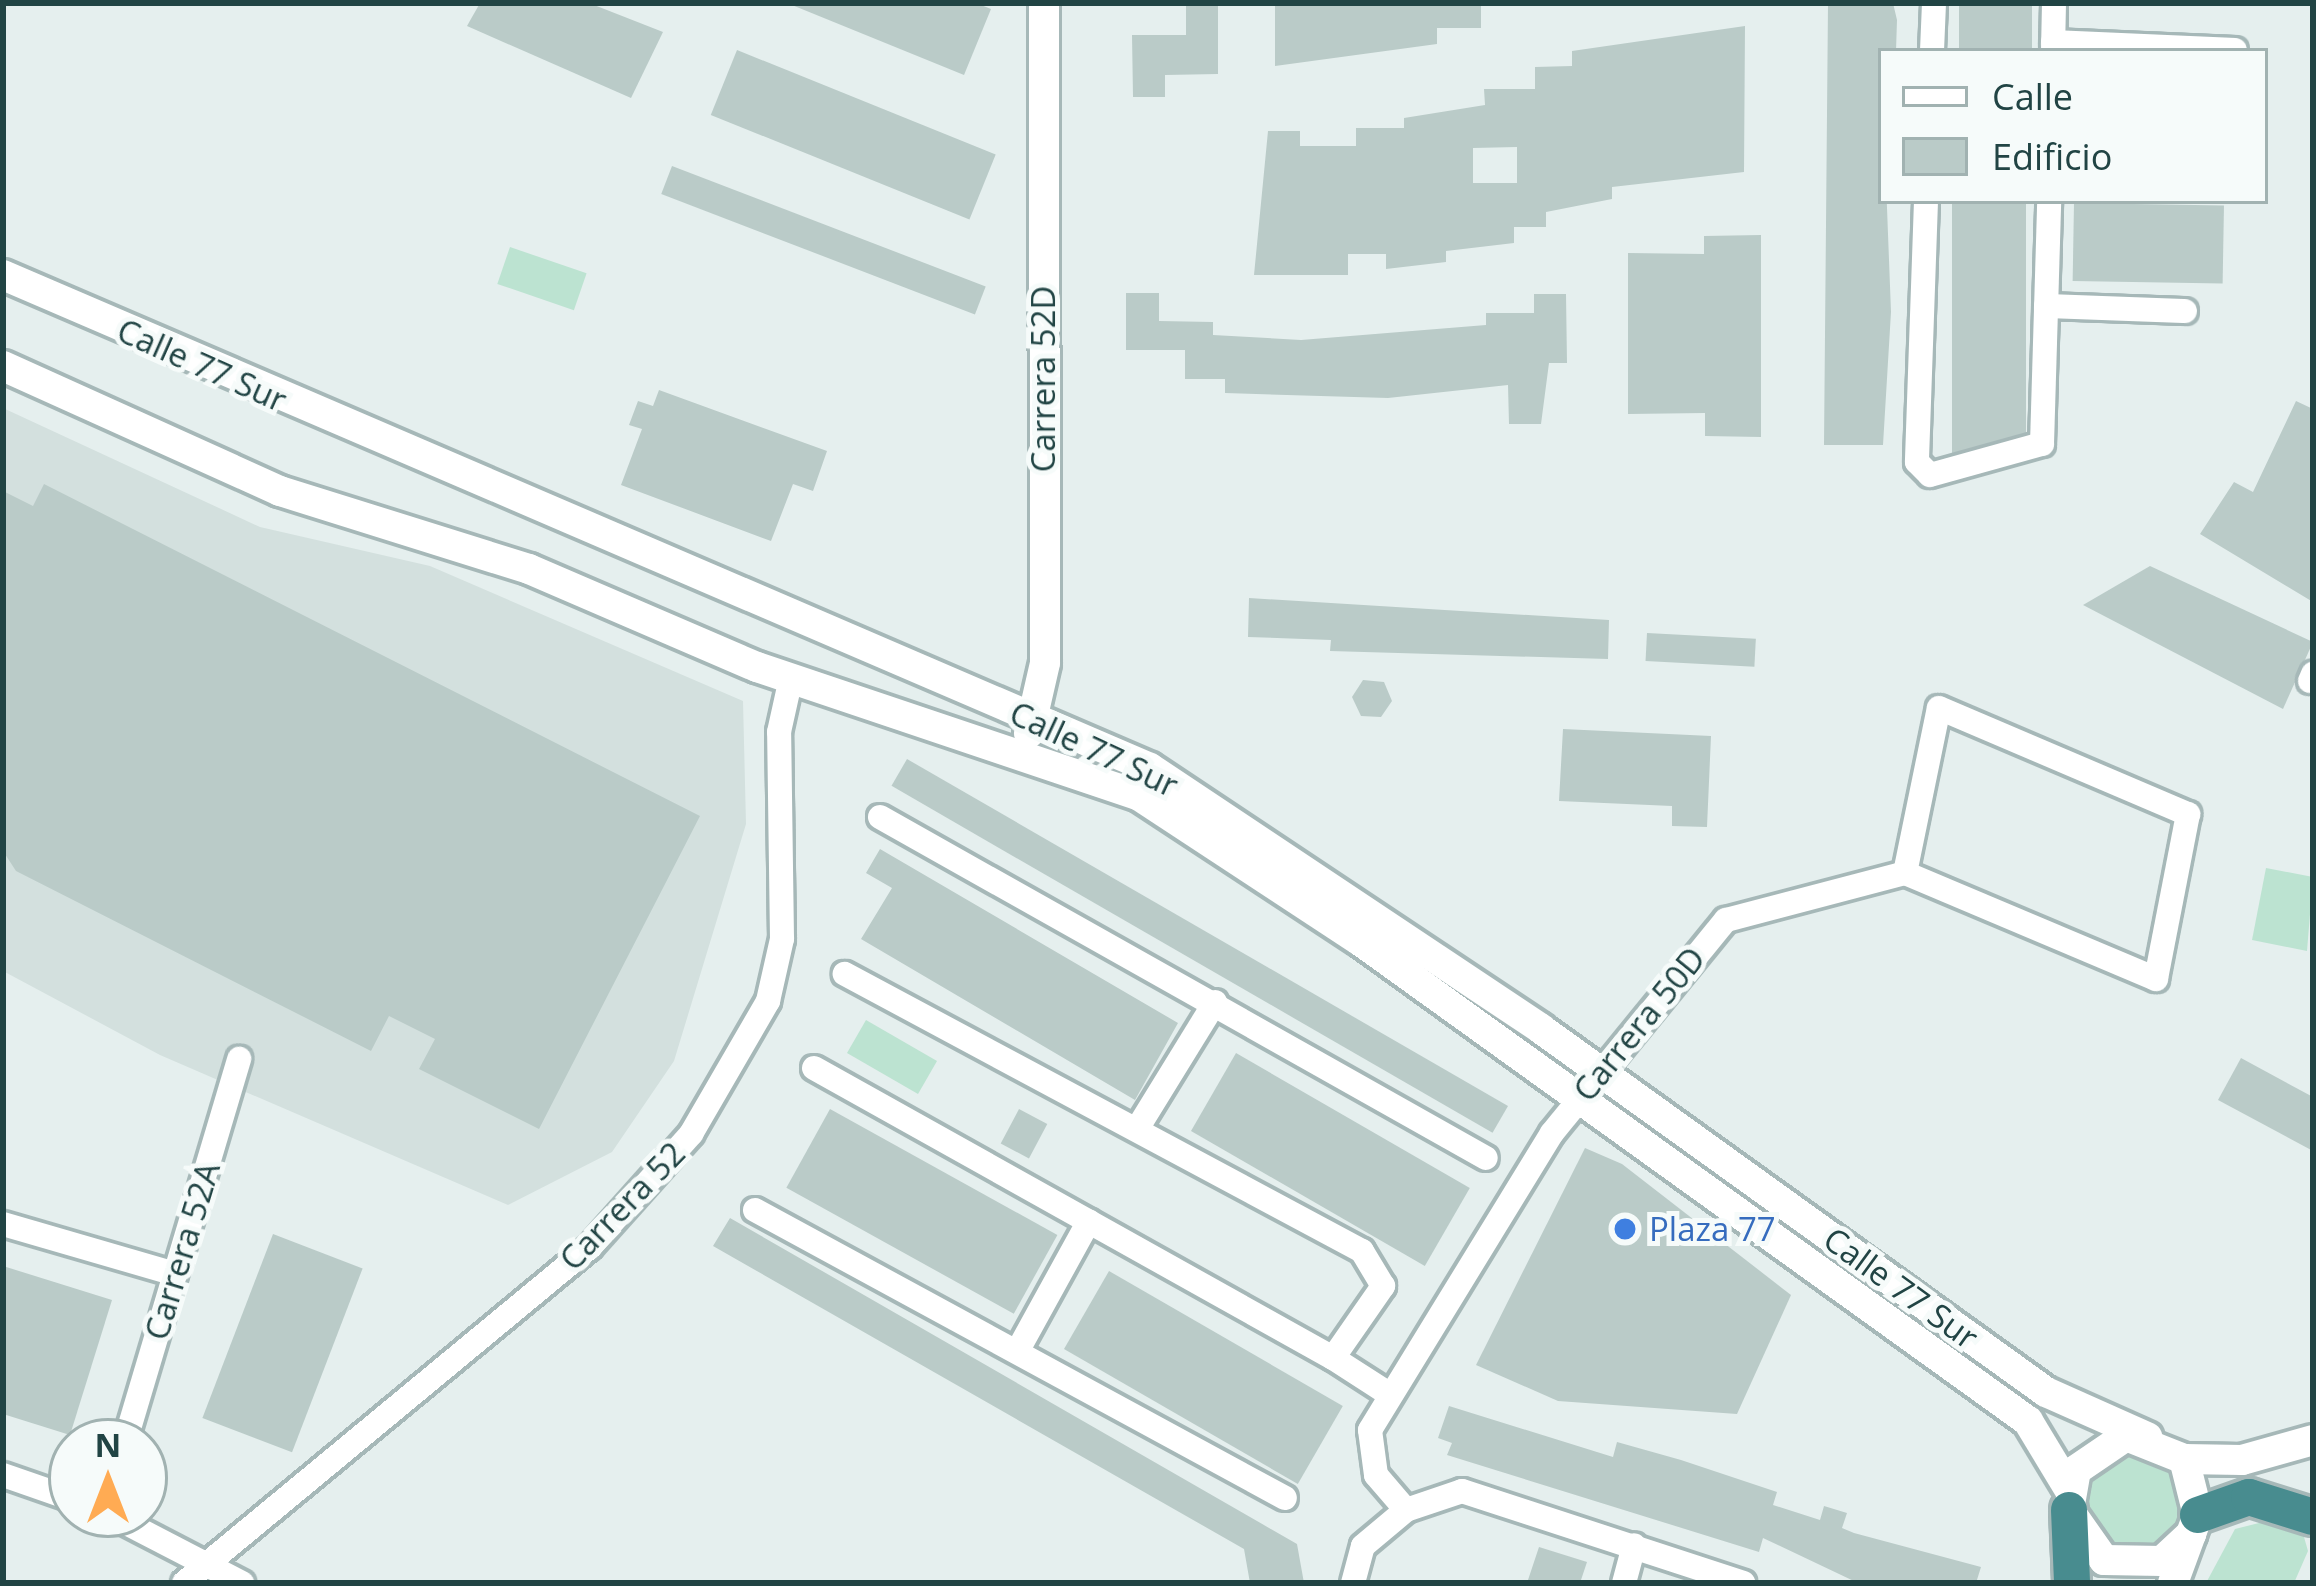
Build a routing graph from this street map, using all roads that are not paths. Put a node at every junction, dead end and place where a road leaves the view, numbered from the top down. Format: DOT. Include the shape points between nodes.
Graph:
graph roads {
  1 [pos="1045,3"];
  2 [pos="1934,3"];
  3 [pos="2054,3"];
  4 [pos="2053,47"];
  5 [pos="1932,48"];
  6 [pos="2114,48"];
  7 [pos="1926,204"];
  8 [pos="2049,204"];
  9 [pos="3,275"];
  10 [pos="2047,306"];
  11 [pos="2185,311"];
  12 [pos="3,366"];
  13 [pos="791,678"];
  14 [pos="1034,718"];
  15 [pos="1023,752"];
  16 [pos="880,818"];
  17 [pos="1905,873"];
  18 [pos="845,974"];
  19 [pos="1215,1002"];
  20 [pos="239,1059"];
  21 [pos="814,1068"];
  22 [pos="1602,1073"];
  23 [pos="1580,1098"];
  24 [pos="1137,1130"];
  25 [pos="1486,1158"];
  26 [pos="755,1210"];
  27 [pos="1089,1221"];
  28 [pos="3,1223"];
  29 [pos="175,1274"];
  30 [pos="1018,1350"];
  31 [pos="1333,1358"];
  32 [pos="1386,1393"];
  33 [pos="132,1418"];
  34 [pos="2147,1437"];
  35 [pos="2313,1440"];
  36 [pos="2185,1459"];
  37 [pos="3,1475"];
  38 [pos="48,1491"];
  39 [pos="1285,1498"];
  40 [pos="2069,1499"];
  41 [pos="1406,1510"];
  42 [pos="2313,1517"];
  43 [pos="2195,1525"];
  44 [pos="155,1538"];
  45 [pos="1634,1545"];
  46 [pos="207,1565"];
  47 [pos="2108,1571"];
  48 [pos="184,1583"];
  49 [pos="242,1583"];
  50 [pos="1353,1583"];
  51 [pos="1624,1583"];
  52 [pos="1742,1583"];
  53 [pos="2072,1583"];
  54 [pos="2173,1583"];
  1 -- 14 [label="street, Carrera 52D" via="1045,644"];
  2 -- 5 [label="street"];
  3 -- 4 [label="street"];
  4 -- 6 [label="street"];
  7 -- 10 [label="street" via="1922,472 2042,444"];
  8 -- 10 [label="street"];
  9 -- 14 [label="street, Calle 77 Sur"];
  10 -- 11 [label="street"];
  12 -- 13 [label="street, Calle 77 Sur" via="280,491 529,569"];
  13 -- 15 [label="street, Calle 77 Sur"];
  13 -- 46 [label="street, Carrera 52" via="779,733 782,939 735,1067 590,1247"];
  14 -- 15 [label="street, Carrera 52D"];
  14 -- 22 [label="street, Calle 77 Sur" via="1150,768"];
  15 -- 23 [label="street, Calle 77 Sur" via="1138,795"];
  16 -- 19 [label="street"];
  17 -- 17 [label="street" via="2156,979 2188,814 1939,708"];
  17 -- 22 [label="street, Carrera 50D" via="1726,920"];
  18 -- 24 [label="street"];
  19 -- 24 [label="street"];
  19 -- 25 [label="street"];
  20 -- 29 [label="street, Carrera 52A"];
  21 -- 27 [label="street"];
  22 -- 23 [label="street, Carrera 50D"];
  22 -- 34 [label="street, Calle 77 Sur" via="2046,1392"];
  23 -- 32 [label="street, Carrera 50D"];
  23 -- 40 [label="street, Calle 77 Sur" via="2027,1421"];
  24 -- 31 [label="street" via="1374,1259 1383,1286"];
  26 -- 30 [label="street"];
  27 -- 30 [label="street"];
  27 -- 31 [label="street"];
  28 -- 29 [label="street"];
  29 -- 33 [label="street, Carrera 52A"];
  30 -- 39 [label="street"];
  31 -- 32 [label="street"];
  32 -- 41 [label="street, Carrera 50D" via="1370,1430 1376,1475"];
  34 -- 36 [label="street"];
  34 -- 40 [label="street" via="2089,1453"];
  35 -- 36 [label="street" via="2242,1460"];
  36 -- 43 [label="street"];
  37 -- 38 [label="street"];
  40 -- 47 [label="street"];
  40 -- 53 [label="highway"];
  41 -- 45 [label="street" via="1486,1491"];
  41 -- 50 [label="street" via="1363,1546"];
  42 -- 43 [label="highway" via="2249,1497"];
  43 -- 47 [label="street" via="2162,1561"];
  43 -- 54 [label="street"];
  44 -- 46 [label="street"];
  45 -- 51 [label="street"];
  45 -- 52 [label="street"];
  46 -- 48 [label="street, Carrera 52"];
  46 -- 49 [label="street"];
}
